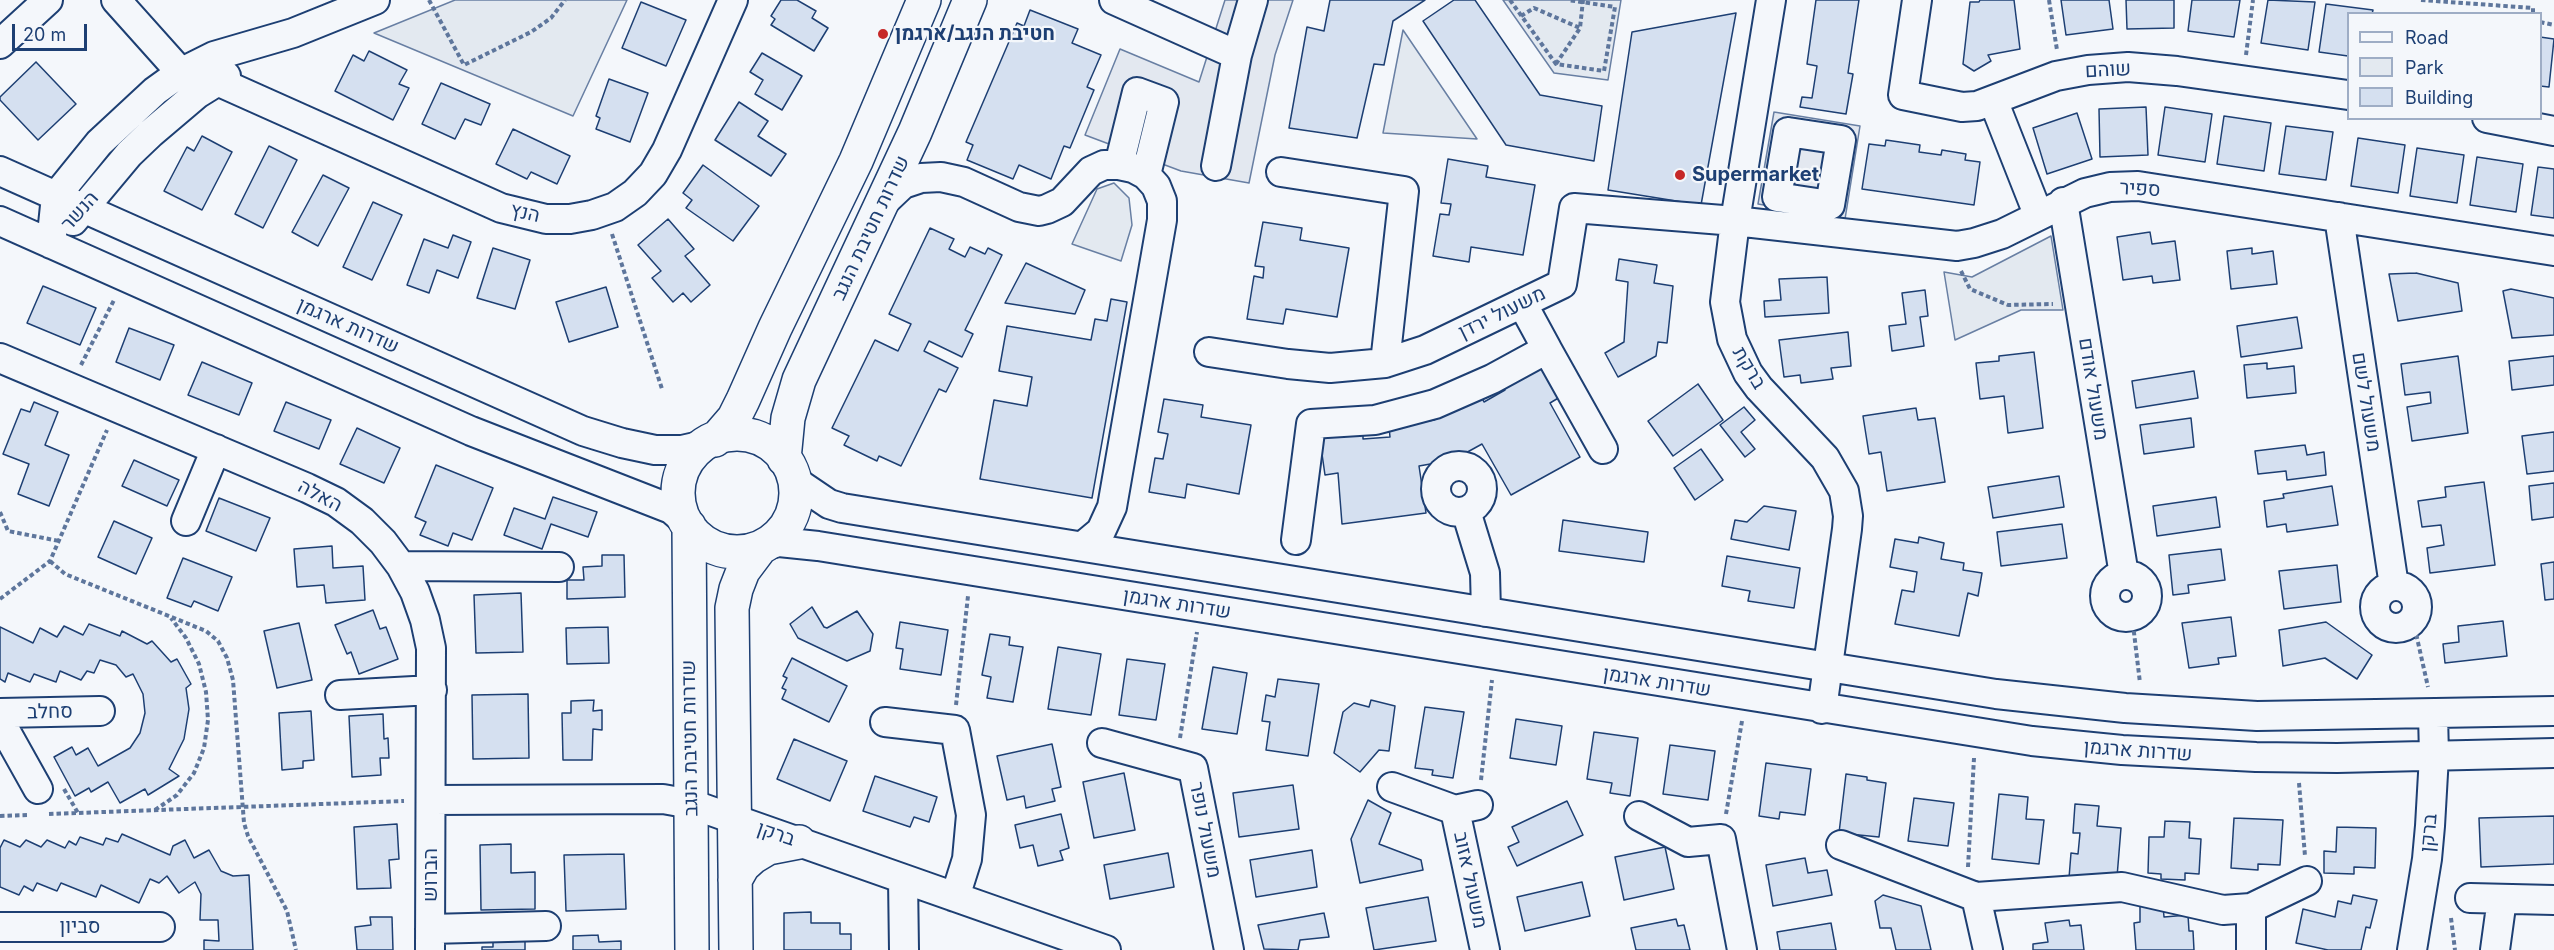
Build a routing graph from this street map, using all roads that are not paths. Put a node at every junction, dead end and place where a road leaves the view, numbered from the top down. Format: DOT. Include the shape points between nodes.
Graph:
graph roads {
  1 [pos="48,0"];
  2 [pos="116,0"];
  3 [pos="375,0"];
  4 [pos="733,0"];
  5 [pos="924,0"];
  6 [pos="970,0"];
  7 [pos="1114,0"];
  8 [pos="1253,0"];
  9 [pos="1771,0"];
  10 [pos="1917,0"];
  11 [pos="293,33"];
  12 [pos="0,44"];
  13 [pos="1237,55"];
  14 [pos="180,72"];
  15 [pos="218,81"];
  16 [pos="2347,95"];
  17 [pos="1993,100"];
  18 [pos="2497,120"];
  19 [pos="2554,131"];
  20 [pos="1747,150"];
  21 [pos="1784,156"];
  22 [pos="1119,165"];
  23 [pos="1216,166"];
  24 [pos="0,171"];
  25 [pos="1281,172"];
  26 [pos="1146,175"];
  27 [pos="56,196"];
  28 [pos="884,202"];
  29 [pos="2051,208"];
  30 [pos="85,209"];
  31 [pos="2339,217"];
  32 [pos="0,221"];
  33 [pos="1735,221"];
  34 [pos="51,244"];
  35 [pos="2554,251"];
  36 [pos="1522,303"];
  37 [pos="1547,349"];
  38 [pos="1209,352"];
  39 [pos="0,358"];
  40 [pos="1385,363"];
  41 [pos="709,443"];
  42 [pos="216,449"];
  43 [pos="1603,449"];
  44 [pos="790,470"];
  45 [pos="1466,511"];
  46 [pos="186,521"];
  47 [pos="687,524"];
  48 [pos="1296,540"];
  49 [pos="764,546"];
  50 [pos="1083,546"];
  51 [pos="401,566"];
  52 [pos="559,567"];
  53 [pos="1486,612"];
  54 [pos="2132,616"];
  55 [pos="2413,620"];
  56 [pos="1829,667"];
  57 [pos="432,690"];
  58 [pos="340,695"];
  59 [pos="1822,709"];
  60 [pos="100,711"];
  61 [pos="2554,711"];
  62 [pos="0,713"];
  63 [pos="2433,714"];
  64 [pos="0,721"];
  65 [pos="885,722"];
  66 [pos="1102,743"];
  67 [pos="2554,753"];
  68 [pos="2434,756"];
  69 [pos="1392,787"];
  70 [pos="431,800"];
  71 [pos="691,804"];
  72 [pos="39,806"];
  73 [pos="1639,816"];
  74 [pos="735,820"];
  75 [pos="799,842"];
  76 [pos="1841,845"];
  77 [pos="903,879"];
  78 [pos="735,880"];
  79 [pos="2307,881"];
  80 [pos="955,897"];
  81 [pos="1976,897"];
  82 [pos="2470,898"];
  83 [pos="2502,899"];
  84 [pos="2554,900"];
  85 [pos="2251,908"];
  86 [pos="546,926"];
  87 [pos="0,927"];
  88 [pos="160,927"];
  89 [pos="430,939"];
  90 [pos="692,950"];
  91 [pos="736,950"];
  92 [pos="904,950"];
  93 [pos="1106,950"];
  94 [pos="1228,950"];
  95 [pos="1485,950"];
  96 [pos="1742,950"];
  97 [pos="1988,950"];
  98 [pos="2250,950"];
  99 [pos="2412,950"];
  100 [pos="2495,950"];
  1 -- 12 [label="street"];
  2 -- 14 [label="street"];
  3 -- 11 [label="street, הנשר"];
  4 -- 15 [label="street, הנץ" via="668,150 653,174 635,193 604,211 570,219 546,219 501,208"];
  5 -- 41 [label="main road" via="876,115 743,400 734,418"];
  6 -- 28 [label="main road, שדרות חטיבת הנגב"];
  7 -- 13 [label="street"];
  8 -- 13 [label="street"];
  9 -- 20 [label="street, ברקת"];
  10 -- 17 [label="street, שוהם" via="1903,95 1962,107"];
  11 -- 14 [label="street, הנשר" via="214,56"];
  11 -- 15 [label="street, הנשר"];
  13 -- 23 [label="street"];
  14 -- 15 [label="street, הנץ"];
  14 -- 27 [label="street, הנשר" via="99,143"];
  15 -- 30 [label="street, הנשר" via="151,133"];
  16 -- 17 [label="street, שוהם" via="2177,70 2128,68 2061,75"];
  17 -- 29 [label="street"];
  18 -- 19 [label="street"];
  20 -- 21 [label="street"];
  20 -- 33 [label="street, ברקת"];
  22 -- 26 [label="street"];
  22 -- 26 [label="street" via="1137,92 1164,102"];
  22 -- 28 [label="street" via="1104,165 1090,171 1062,202 1039,211 941,177 903,184"];
  24 -- 27 [label="street, שדרות ארגמן"];
  25 -- 40 [label="street" via="1404,191"];
  26 -- 50 [label="street" via="1162,201 1160,232 1112,507 1101,531"];
  27 -- 30 [label="street, שדרות ארגמן"];
  27 -- 34 [label="street, הנשר"];
  28 -- 44 [label="main road, שדרות חטיבת הנגב" via="800,380 788,418"];
  29 -- 31 [label="street, ספיר" via="2097,190 2138,186"];
  29 -- 33 [label="street, ספיר" via="1983,241 1949,246"];
  29 -- 54 [label="street, משעול אודם" via="2079,303 2124,575 2139,579 2146,590 2144,605"];
  30 -- 34 [label="street, הנשר"];
  30 -- 41 [label="street, שדרות ארגמן" via="583,431 655,450 682,450"];
  31 -- 35 [label="street, ספיר"];
  31 -- 55 [label="street, משעול לשם" via="2394,586 2406,588 2415,597 2417,609"];
  32 -- 34 [label="street"];
  33 -- 36 [label="street, משעול ירדן" via="1574,207 1562,284"];
  33 -- 56 [label="street, ברקת" via="1725,302 1732,339 1759,388 1826,458 1844,491 1847,529"];
  34 -- 47 [label="street" via="471,431 671,509"];
  36 -- 37 [label="street"];
  36 -- 40 [label="street, משעול ירדן" via="1447,341"];
  37 -- 43 [label="street"];
  37 -- 48 [label="street" via="1435,404 1375,420 1311,424"];
  38 -- 40 [label="street, משעול ירדן" via="1320,367"];
  39 -- 42 [label="street, האלה"];
  41 -- 44 [label="main road" via="731,435 754,437 774,447"];
  41 -- 47 [label="main road" via="691,457 681,477 679,500"];
  42 -- 46 [label="street"];
  42 -- 51 [label="street, האלה" via="336,502 369,528"];
  44 -- 49 [label="main road" via="796,498 790,520"];
  44 -- 50 [label="street" via="829,504 842,508"];
  45 -- 53 [label="street" via="1485,573"];
  47 -- 49 [label="main road" via="701,540 721,550 743,552"];
  47 -- 71 [label="main road, שדרות חטיבת הנגב"];
  49 -- 59 [label="street, שדרות ארגמן" via="779,542 818,546"];
  49 -- 74 [label="main road" via="743,571 732,608"];
  50 -- 53 [label="street"];
  51 -- 52 [label="street"];
  51 -- 57 [label="street, האלה" via="416,592 425,620 431,648"];
  53 -- 56 [label="street"];
  56 -- 59 [label="street, ברקת"];
  56 -- 63 [label="street" via="1996,694 2143,710 2257,716"];
  57 -- 58 [label="street"];
  57 -- 70 [label="street, האלה"];
  59 -- 68 [label="street, שדרות ארגמן" via="1976,733 2133,751 2298,758"];
  60 -- 62 [label="street, סחלב"];
  61 -- 63 [label="street"];
  63 -- 68 [label="street, ברקן"];
  64 -- 72 [label="street"];
  65 -- 80 [label="street" via="955,730 971,815 967,859"];
  66 -- 94 [label="street, משעול נופר" via="1193,768"];
  67 -- 68 [label="street, שדרות ארגמן"];
  68 -- 99 [label="street, ברקן" via="2427,859"];
  69 -- 95 [label="street, משעול אזוב" via="1466,808"];
  70 -- 71 [label="street, ברקן" via="663,799"];
  70 -- 89 [label="street, הברוש"];
  71 -- 74 [label="street, ברקן"];
  71 -- 90 [label="main road, שדרות חטיבת הנגב"];
  73 -- 96 [label="street" via="1688,842 1721,840"];
  74 -- 75 [label="street, ברקן"];
  74 -- 78 [label="main road"];
  75 -- 77 [label="street, ברקן"];
  75 -- 78 [label="main road" via="768,848 743,866"];
  76 -- 81 [label="street"];
  77 -- 80 [label="street, ברקן"];
  77 -- 92 [label="street"];
  78 -- 91 [label="main road"];
  79 -- 85 [label="street"];
  80 -- 93 [label="street, ברקן"];
  81 -- 85 [label="street" via="2122,887 2223,910"];
  81 -- 97 [label="street"];
  82 -- 83 [label="street"];
  83 -- 84 [label="street"];
  83 -- 100 [label="street"];
  85 -- 98 [label="street"];
  86 -- 89 [label="street"];
  87 -- 88 [label="street, סביון"];
}
